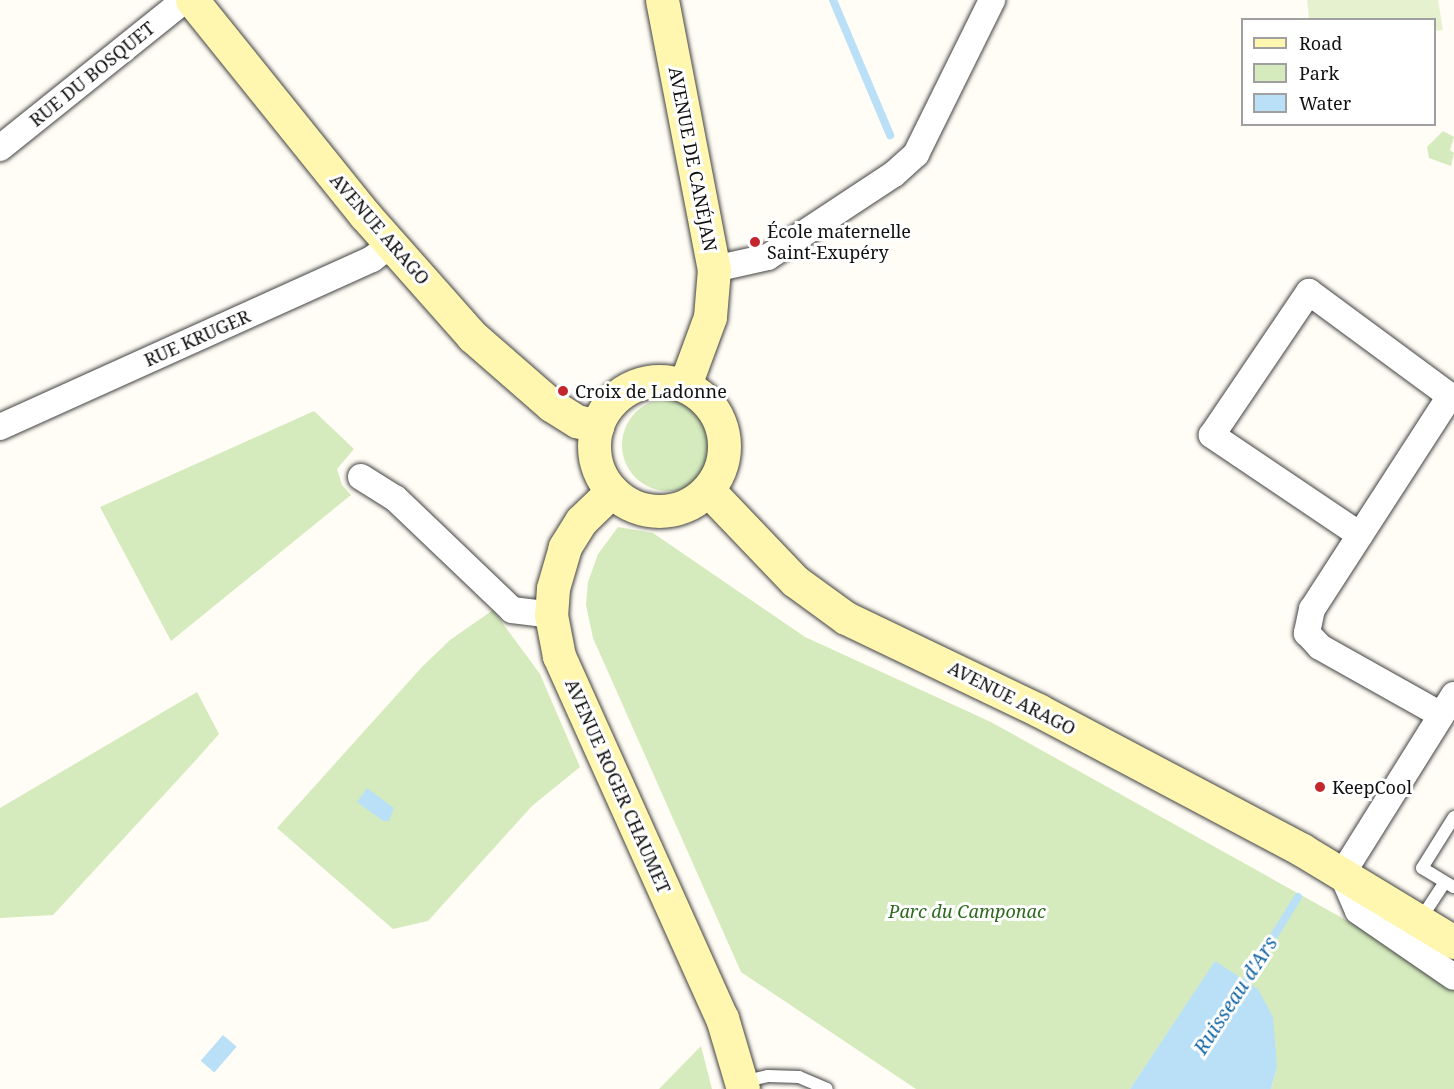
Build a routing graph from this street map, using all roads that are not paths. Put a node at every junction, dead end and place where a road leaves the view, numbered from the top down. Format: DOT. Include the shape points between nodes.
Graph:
graph roads {
  1 [pos="185,0"];
  2 [pos="192,0"];
  3 [pos="662,0"];
  4 [pos="992,0"];
  5 [pos="0,148"];
  6 [pos="392,244"];
  7 [pos="714,269"];
  8 [pos="685,385"];
  9 [pos="597,426"];
  10 [pos="0,427"];
  11 [pos="361,477"];
  12 [pos="708,490"];
  13 [pos="612,491"];
  14 [pos="1360,535"];
  15 [pos="551,615"];
  16 [pos="1447,705"];
  17 [pos="1454,817"];
  18 [pos="1342,874"];
  19 [pos="1449,884"];
  20 [pos="1420,920"];
  21 [pos="1454,942"];
  22 [pos="1454,977"];
  23 [pos="742,1086"];
  24 [pos="827,1089"];
  1 -- 5 [label="street, RUE DU BOSQUET"];
  2 -- 6 [label="main road, AVENUE ARAGO"];
  3 -- 7 [label="main road, AVENUE DE CANÉJAN"];
  4 -- 7 [label="street" via="916,154 894,174 768,257"];
  6 -- 9 [label="main road, AVENUE ARAGO" via="472,336 524,384 577,420"];
  6 -- 10 [label="street, RUE KRUGER" via="372,259"];
  7 -- 8 [label="main road, AVENUE DE CANÉJAN" via="710,317"];
  8 -- 9 [label="main road" via="658,380 632,386 610,402"];
  8 -- 12 [label="main road" via="716,412 723,431 722,462"];
  9 -- 13 [label="main road" via="597,468"];
  11 -- 15 [label="street" via="395,498 512,610"];
  12 -- 13 [label="main road" via="691,503 671,510 649,511 629,504"];
  12 -- 18 [label="main road, AVENUE ARAGO" via="795,581 846,618 1038,710"];
  13 -- 15 [label="main road, AVENUE ROGER CHAUMET" via="581,521 565,547 553,588"];
  14 -- 14 [label="street" via="1212,435 1309,292 1450,396"];
  14 -- 16 [label="street" via="1312,609 1307,633 1320,647"];
  15 -- 23 [label="main road, AVENUE ROGER CHAUMET" via="559,656 722,1018"];
  16 -- 18 [label="street"];
  17 -- 19 [label="lane" via="1422,868"];
  18 -- 20 [label="main road, AVENUE ARAGO"];
  18 -- 22 [label="street" via="1358,911"];
  19 -- 20 [label="lane"];
  20 -- 21 [label="main road, AVENUE ARAGO"];
  23 -- 24 [label="lane" via="768,1076 799,1077"];
}
